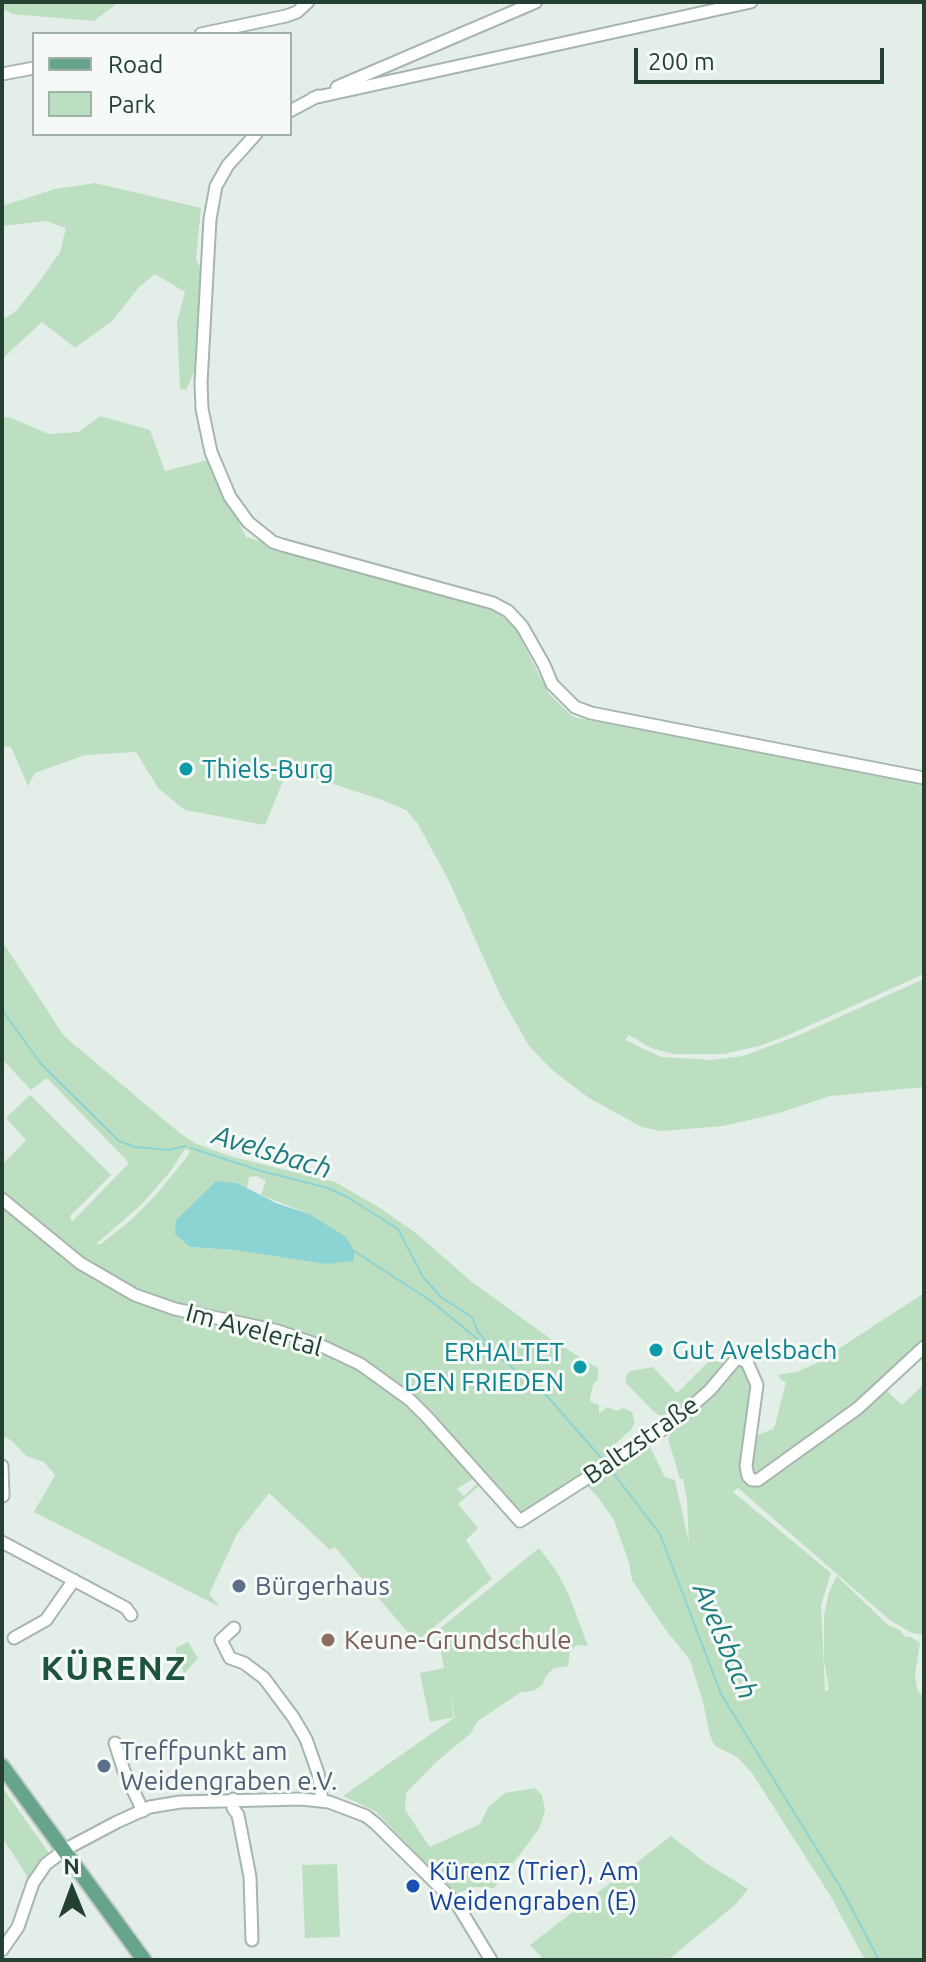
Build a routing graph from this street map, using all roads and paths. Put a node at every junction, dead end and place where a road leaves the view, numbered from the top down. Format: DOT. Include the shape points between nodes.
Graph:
graph roads {
  1 [pos="308,2"];
  2 [pos="536,2"];
  3 [pos="751,2"];
  4 [pos="210,32"];
  5 [pos="32,68"];
  6 [pos="2,74"];
  7 [pos="313,98"];
  8 [pos="292,110"];
  9 [pos="254,136"];
  10 [pos="924,778"];
  11 [pos="2,1199"];
  12 [pos="924,1347"];
  13 [pos="2,1466"];
  14 [pos="3,1496"];
  15 [pos="520,1521"];
  16 [pos="2,1542"];
  17 [pos="74,1580"];
  18 [pos="131,1615"];
  19 [pos="234,1628"];
  20 [pos="14,1638"];
  21 [pos="115,1743"];
  22 [pos="2,1766"];
  23 [pos="233,1799"];
  24 [pos="322,1801"];
  25 [pos="143,1811"];
  26 [pos="66,1849"];
  27 [pos="252,1940"];
  28 [pos="2,1950"];
  29 [pos="144,1960"];
  30 [pos="491,1960"];
  1 -- 4 [label="street" via="286,16"];
  2 -- 7 [label="street"];
  3 -- 7 [label="street"];
  5 -- 6 [label="street"];
  7 -- 8 [label="street"];
  9 -- 10 [label="street" via="216,186 201,383 211,452 230,497 248,522 273,542 508,611 522,626 552,684 575,707"];
  11 -- 15 [label="street, Im Avelertal" via="80,1263 135,1295 278,1331 360,1364 410,1400"];
  12 -- 15 [label="street, Baltzstraße" via="858,1408 762,1480 752,1480 746,1472 757,1385 747,1362 734,1360 673,1423"];
  13 -- 14 [label="street"];
  16 -- 17 [label="street"];
  17 -- 18 [label="street"];
  17 -- 20 [label="street" via="46,1620"];
  19 -- 24 [label="street" via="221,1640 230,1658 264,1678 293,1717 318,1773"];
  21 -- 25 [label="street"];
  22 -- 26 [label="main road"];
  23 -- 24 [label="street"];
  23 -- 25 [label="street" via="180,1802"];
  23 -- 27 [label="street" via="250,1877"];
  24 -- 30 [label="street" via="375,1823 460,1909"];
  25 -- 26 [label="street"];
  26 -- 28 [label="street" via="39,1873 18,1927"];
  26 -- 29 [label="main road"];
}
